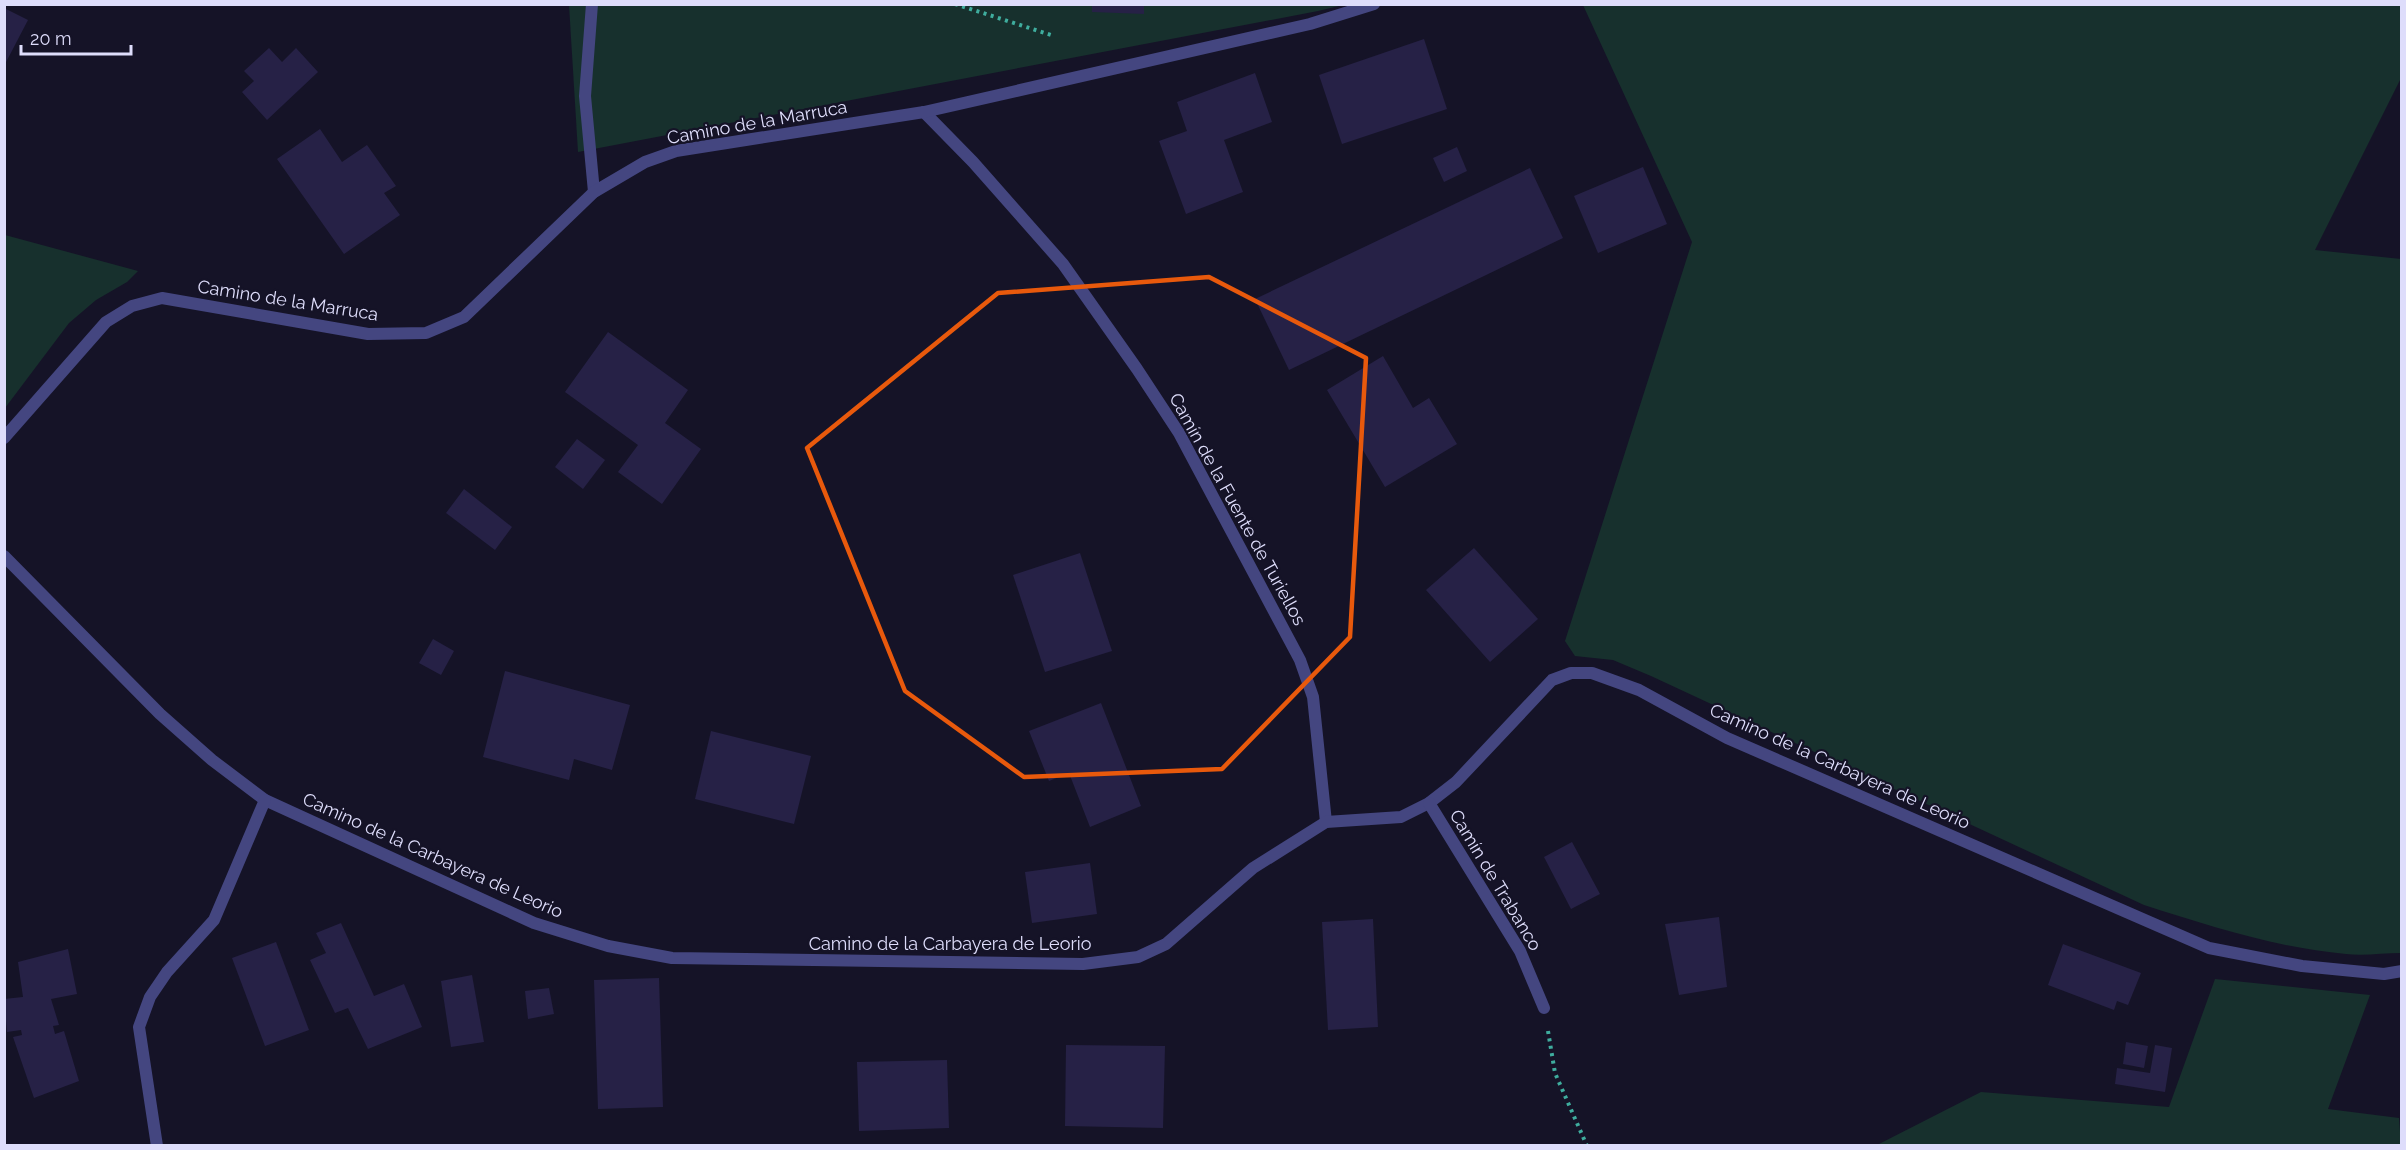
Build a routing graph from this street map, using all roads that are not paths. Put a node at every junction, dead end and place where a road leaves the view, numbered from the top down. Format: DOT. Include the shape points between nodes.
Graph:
graph roads {
  1 [pos="592,4"];
  2 [pos="1374,4"];
  3 [pos="924,112"];
  4 [pos="594,192"];
  5 [pos="4,438"];
  6 [pos="4,556"];
  7 [pos="265,800"];
  8 [pos="1429,802"];
  9 [pos="1326,822"];
  10 [pos="2402,971"];
  11 [pos="1544,1008"];
  12 [pos="157,1146"];
  1 -- 4 [label="street" via="585,96"];
  2 -- 3 [label="street, Camino de la Marruca" via="1310,24"];
  3 -- 4 [label="street, Camino de la Marruca" via="676,152 645,162"];
  3 -- 9 [label="street, Camín de la Fuente de Turiellos" via="1063,264 1179,433 1300,660 1313,697"];
  4 -- 5 [label="street, Camino de la Marruca" via="464,317 426,333 368,334 162,298 132,306 106,322"];
  6 -- 7 [label="street, Camino de la Carbayera de Leorio" via="160,714"];
  7 -- 9 [label="street, Camino de la Carbayera de Leorio" via="534,923 609,946 672,958 1083,964 1138,957 1166,944 1253,868"];
  7 -- 12 [label="street" via="214,920 167,972 150,998 139,1027"];
  8 -- 9 [label="street, Camino de la Carbayera de Leorio" via="1401,817"];
  8 -- 10 [label="street, Camino de la Carbayera de Leorio" via="1456,782 1552,680 1571,673 1592,673 1639,690 1727,738 2209,948 2302,966 2384,974"];
  8 -- 11 [label="street, Camín de Trabanco" via="1520,951"];
}
